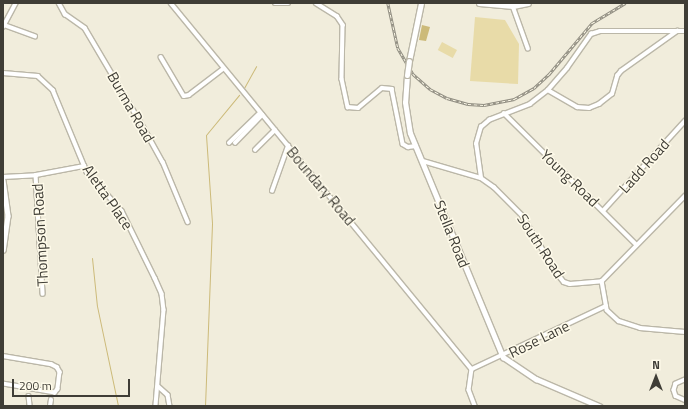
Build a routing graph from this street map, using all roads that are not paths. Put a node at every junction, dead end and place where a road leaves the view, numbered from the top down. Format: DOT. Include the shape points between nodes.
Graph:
graph roads {
  1 [pos="16,3"];
  2 [pos="59,3"];
  3 [pos="171,3"];
  4 [pos="275,3"];
  5 [pos="288,3"];
  6 [pos="316,3"];
  7 [pos="421,3"];
  8 [pos="479,3"];
  9 [pos="528,3"];
  10 [pos="500,4"];
  11 [pos="513,6"];
  12 [pos="4,26"];
  13 [pos="677,31"];
  14 [pos="685,31"];
  15 [pos="35,36"];
  16 [pos="528,48"];
  17 [pos="161,57"];
  18 [pos="223,69"];
  19 [pos="3,73"];
  20 [pos="548,90"];
  21 [pos="504,113"];
  22 [pos="261,114"];
  23 [pos="685,121"];
  24 [pos="274,130"];
  25 [pos="229,143"];
  26 [pos="235,143"];
  27 [pos="288,146"];
  28 [pos="416,146"];
  29 [pos="255,150"];
  30 [pos="422,161"];
  31 [pos="84,166"];
  32 [pos="36,175"];
  33 [pos="3,177"];
  34 [pos="481,178"];
  35 [pos="3,180"];
  36 [pos="272,191"];
  37 [pos="685,196"];
  38 [pos="603,211"];
  39 [pos="188,222"];
  40 [pos="636,244"];
  41 [pos="3,250"];
  42 [pos="602,281"];
  43 [pos="43,294"];
  44 [pos="606,306"];
  45 [pos="685,332"];
  46 [pos="3,356"];
  47 [pos="503,357"];
  48 [pos="472,369"];
  49 [pos="685,380"];
  50 [pos="3,384"];
  51 [pos="158,386"];
  52 [pos="29,396"];
  53 [pos="51,400"];
  54 [pos="685,400"];
  55 [pos="597,405"];
  56 [pos="30,406"];
  57 [pos="50,406"];
  58 [pos="156,406"];
  59 [pos="170,406"];
  60 [pos="475,406"];
  1 -- 12 [label="street"];
  2 -- 39 [label="street, Burma Road" via="65,14 85,28 144,128 163,162"];
  3 -- 18 [label="street, Boundary Road"];
  4 -- 5 [label="street"];
  6 -- 28 [label="street" via="337,16 343,25 342,79 348,106 358,108 382,88 392,89 403,144 408,147"];
  7 -- 28 [label="main road, Stella Road, bridge" via="407,75 406,114"];
  8 -- 10 [label="main road"];
  9 -- 11 [label="main road"];
  10 -- 11 [label="main road"];
  11 -- 16 [label="street"];
  12 -- 15 [label="street"];
  13 -- 14 [label="street"];
  13 -- 20 [label="street" via="595,32 584,41 568,68"];
  13 -- 20 [label="street" via="621,71 612,94 599,104 589,108 577,108"];
  17 -- 18 [label="street" via="184,96 190,95"];
  18 -- 22 [label="street, Boundary Road"];
  19 -- 31 [label="street, Aletta Place" via="38,76 46,81 59,102"];
  20 -- 21 [label="street" via="530,104"];
  21 -- 34 [label="street" via="489,120 478,131 476,144"];
  21 -- 38 [label="street, Young Road"];
  22 -- 24 [label="street, Boundary Road"];
  22 -- 25 [label="street"];
  22 -- 26 [label="street"];
  23 -- 38 [label="street, Ladd Road"];
  24 -- 27 [label="street, Boundary Road"];
  24 -- 29 [label="street"];
  27 -- 36 [label="street"];
  27 -- 48 [label="street, Boundary Road"];
  28 -- 30 [label="main road, Stella Road"];
  30 -- 34 [label="street, South Road"];
  30 -- 47 [label="main road, Stella Road"];
  31 -- 32 [label="street"];
  31 -- 51 [label="street, Aletta Place" via="91,178 118,205 128,220 162,294 164,322"];
  32 -- 33 [label="street"];
  32 -- 43 [label="street, Thompson Road"];
  34 -- 42 [label="street, South Road" via="522,214 564,282 575,284"];
  35 -- 41 [label="street" via="8,216"];
  37 -- 40 [label="street"];
  38 -- 40 [label="street, Young Road"];
  40 -- 42 [label="street"];
  42 -- 44 [label="street"];
  44 -- 45 [label="street" via="610,315 625,324"];
  44 -- 47 [label="street, Rose Lane"];
  46 -- 50 [label="street" via="51,364 60,372 55,393"];
  47 -- 48 [label="street, Rose Lane"];
  47 -- 55 [label="main road" via="536,378"];
  48 -- 60 [label="street" via="469,390"];
  49 -- 54 [label="street" via="676,384 674,390 676,396"];
  51 -- 58 [label="street, Aletta Place"];
  51 -- 59 [label="street" via="168,395"];
  52 -- 56 [label="street"];
  53 -- 57 [label="street"];
}
